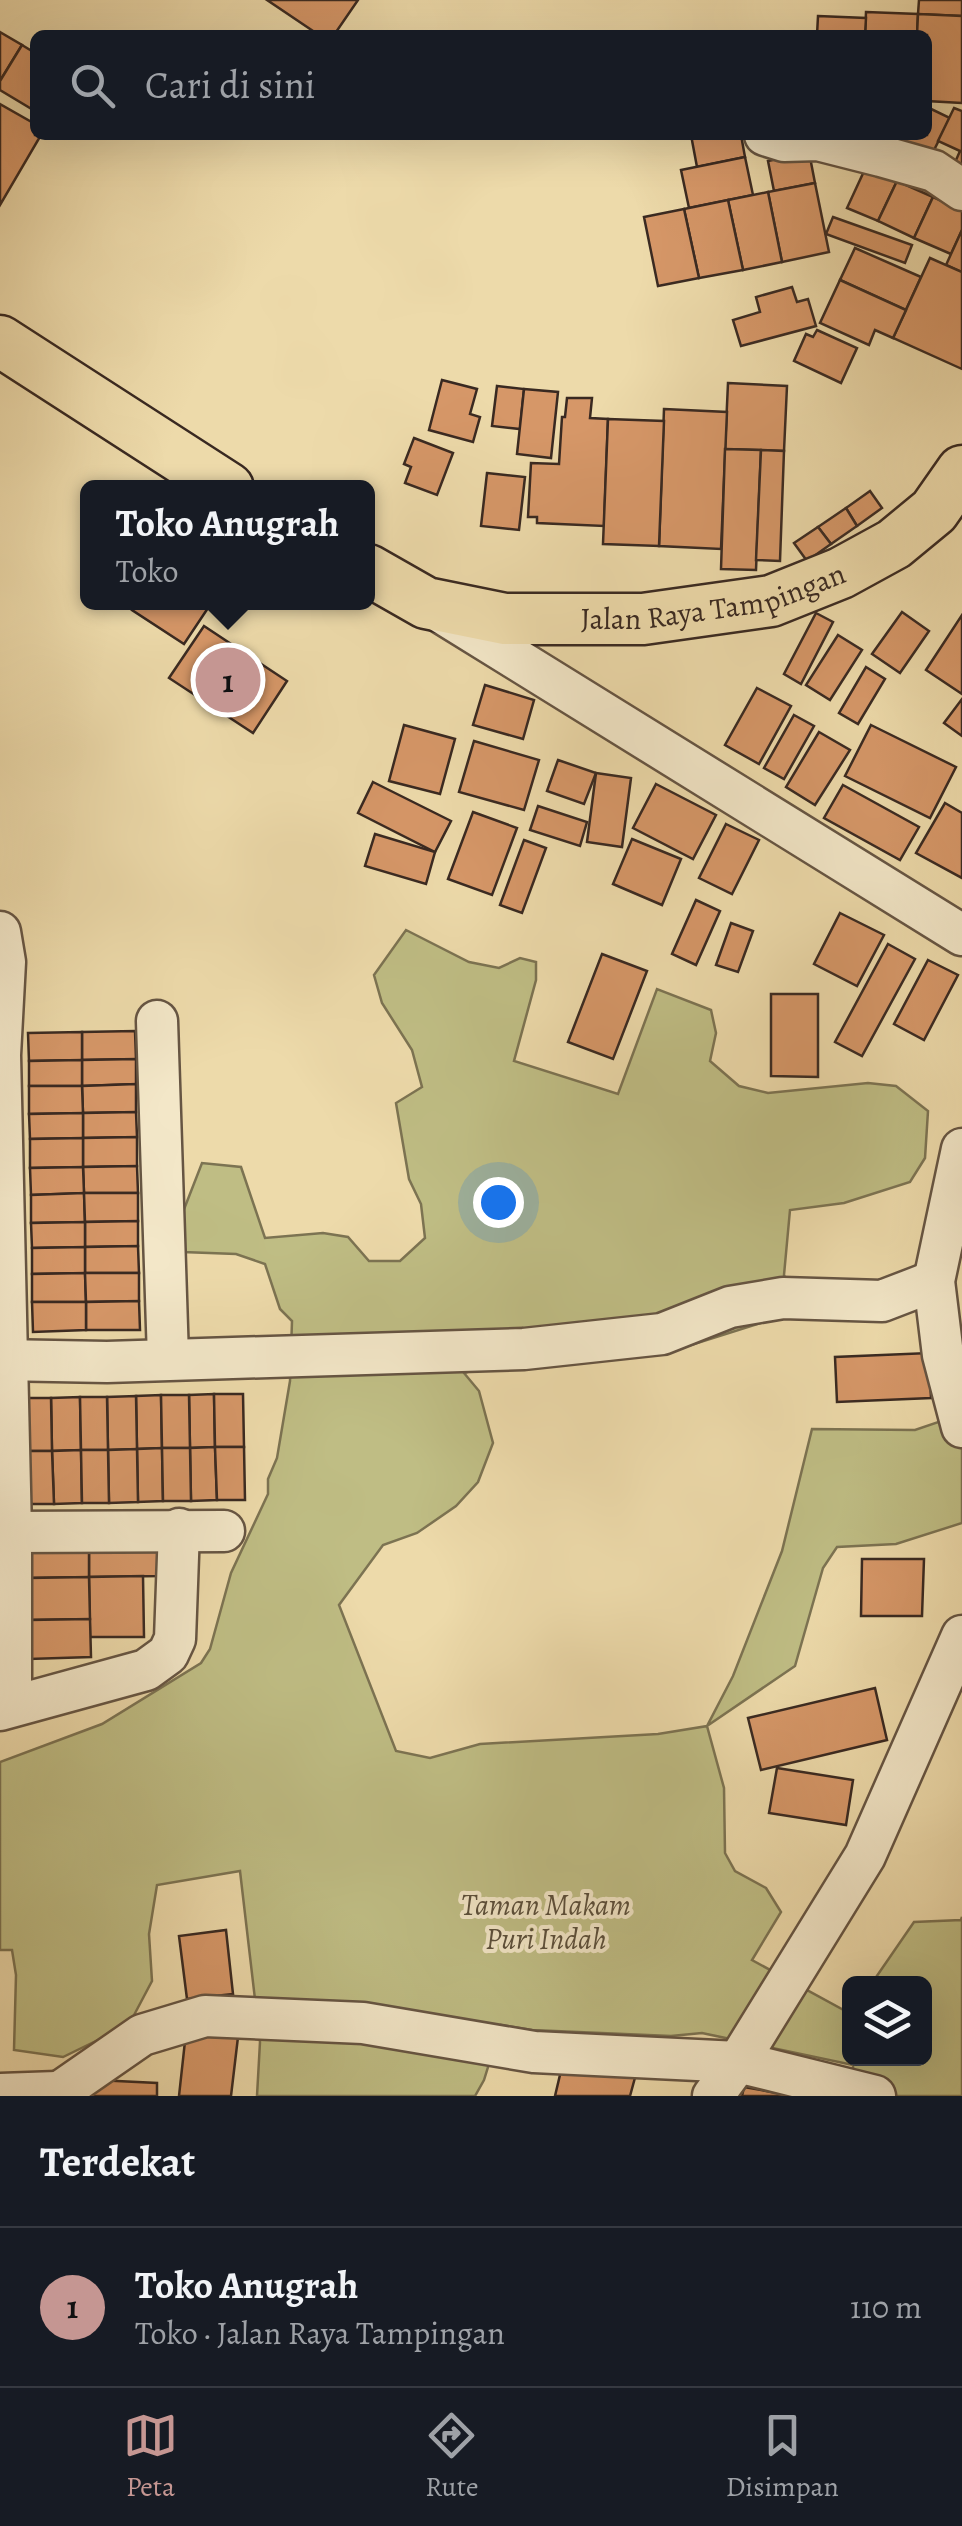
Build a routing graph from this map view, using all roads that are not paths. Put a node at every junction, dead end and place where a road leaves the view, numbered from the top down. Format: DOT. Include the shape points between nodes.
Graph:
graph roads {
  1 [pos="779,140"];
  2 [pos="818,140"];
  3 [pos="818,140"];
  4 [pos="962,190"];
  5 [pos="0,341"];
  6 [pos="962,471"];
  7 [pos="216,480"];
  8 [pos="375,574"];
  9 [pos="426,603"];
  10 [pos="0,932"];
  11 [pos="962,935"];
  12 [pos="156,1021"];
  13 [pos="962,1149"];
  14 [pos="934,1281"];
  15 [pos="168,1358"];
  16 [pos="3,1360"];
  17 [pos="962,1427"];
  18 [pos="178,1529"];
  19 [pos="224,1530"];
  20 [pos="11,1532"];
  21 [pos="962,1636"];
  22 [pos="5,1708"];
  23 [pos="738,2062"];
  24 [pos="0,2094"];
  25 [pos="56,2094"];
  26 [pos="714,2096"];
  27 [pos="875,2096"];
  1 -- 2 [label="street"];
  3 -- 4 [label="street" via="934,171"];
  5 -- 7 [label="main road"];
  6 -- 9 [label="main road, Jalan Raya Tampingan" via="934,511 894,544 771,601 643,619 505,618"];
  8 -- 9 [label="main road, Jalan Raya Tampingan"];
  9 -- 11 [label="street"];
  10 -- 16 [label="street"];
  12 -- 15 [label="street"];
  13 -- 14 [label="street"];
  14 -- 15 [label="street" via="882,1301 783,1298 730,1307 662,1334 524,1350"];
  14 -- 17 [label="street" via="943,1355"];
  15 -- 16 [label="street"];
  16 -- 20 [label="street"];
  18 -- 19 [label="street"];
  18 -- 20 [label="street"];
  18 -- 22 [label="street" via="175,1639 168,1654 146,1670"];
  20 -- 22 [label="street"];
  21 -- 23 [label="street" via="865,1856"];
  23 -- 25 [label="street" via="534,2052 363,2022 206,2016 142,2035"];
  23 -- 26 [label="street"];
  23 -- 27 [label="street"];
  24 -- 25 [label="street"];
}
